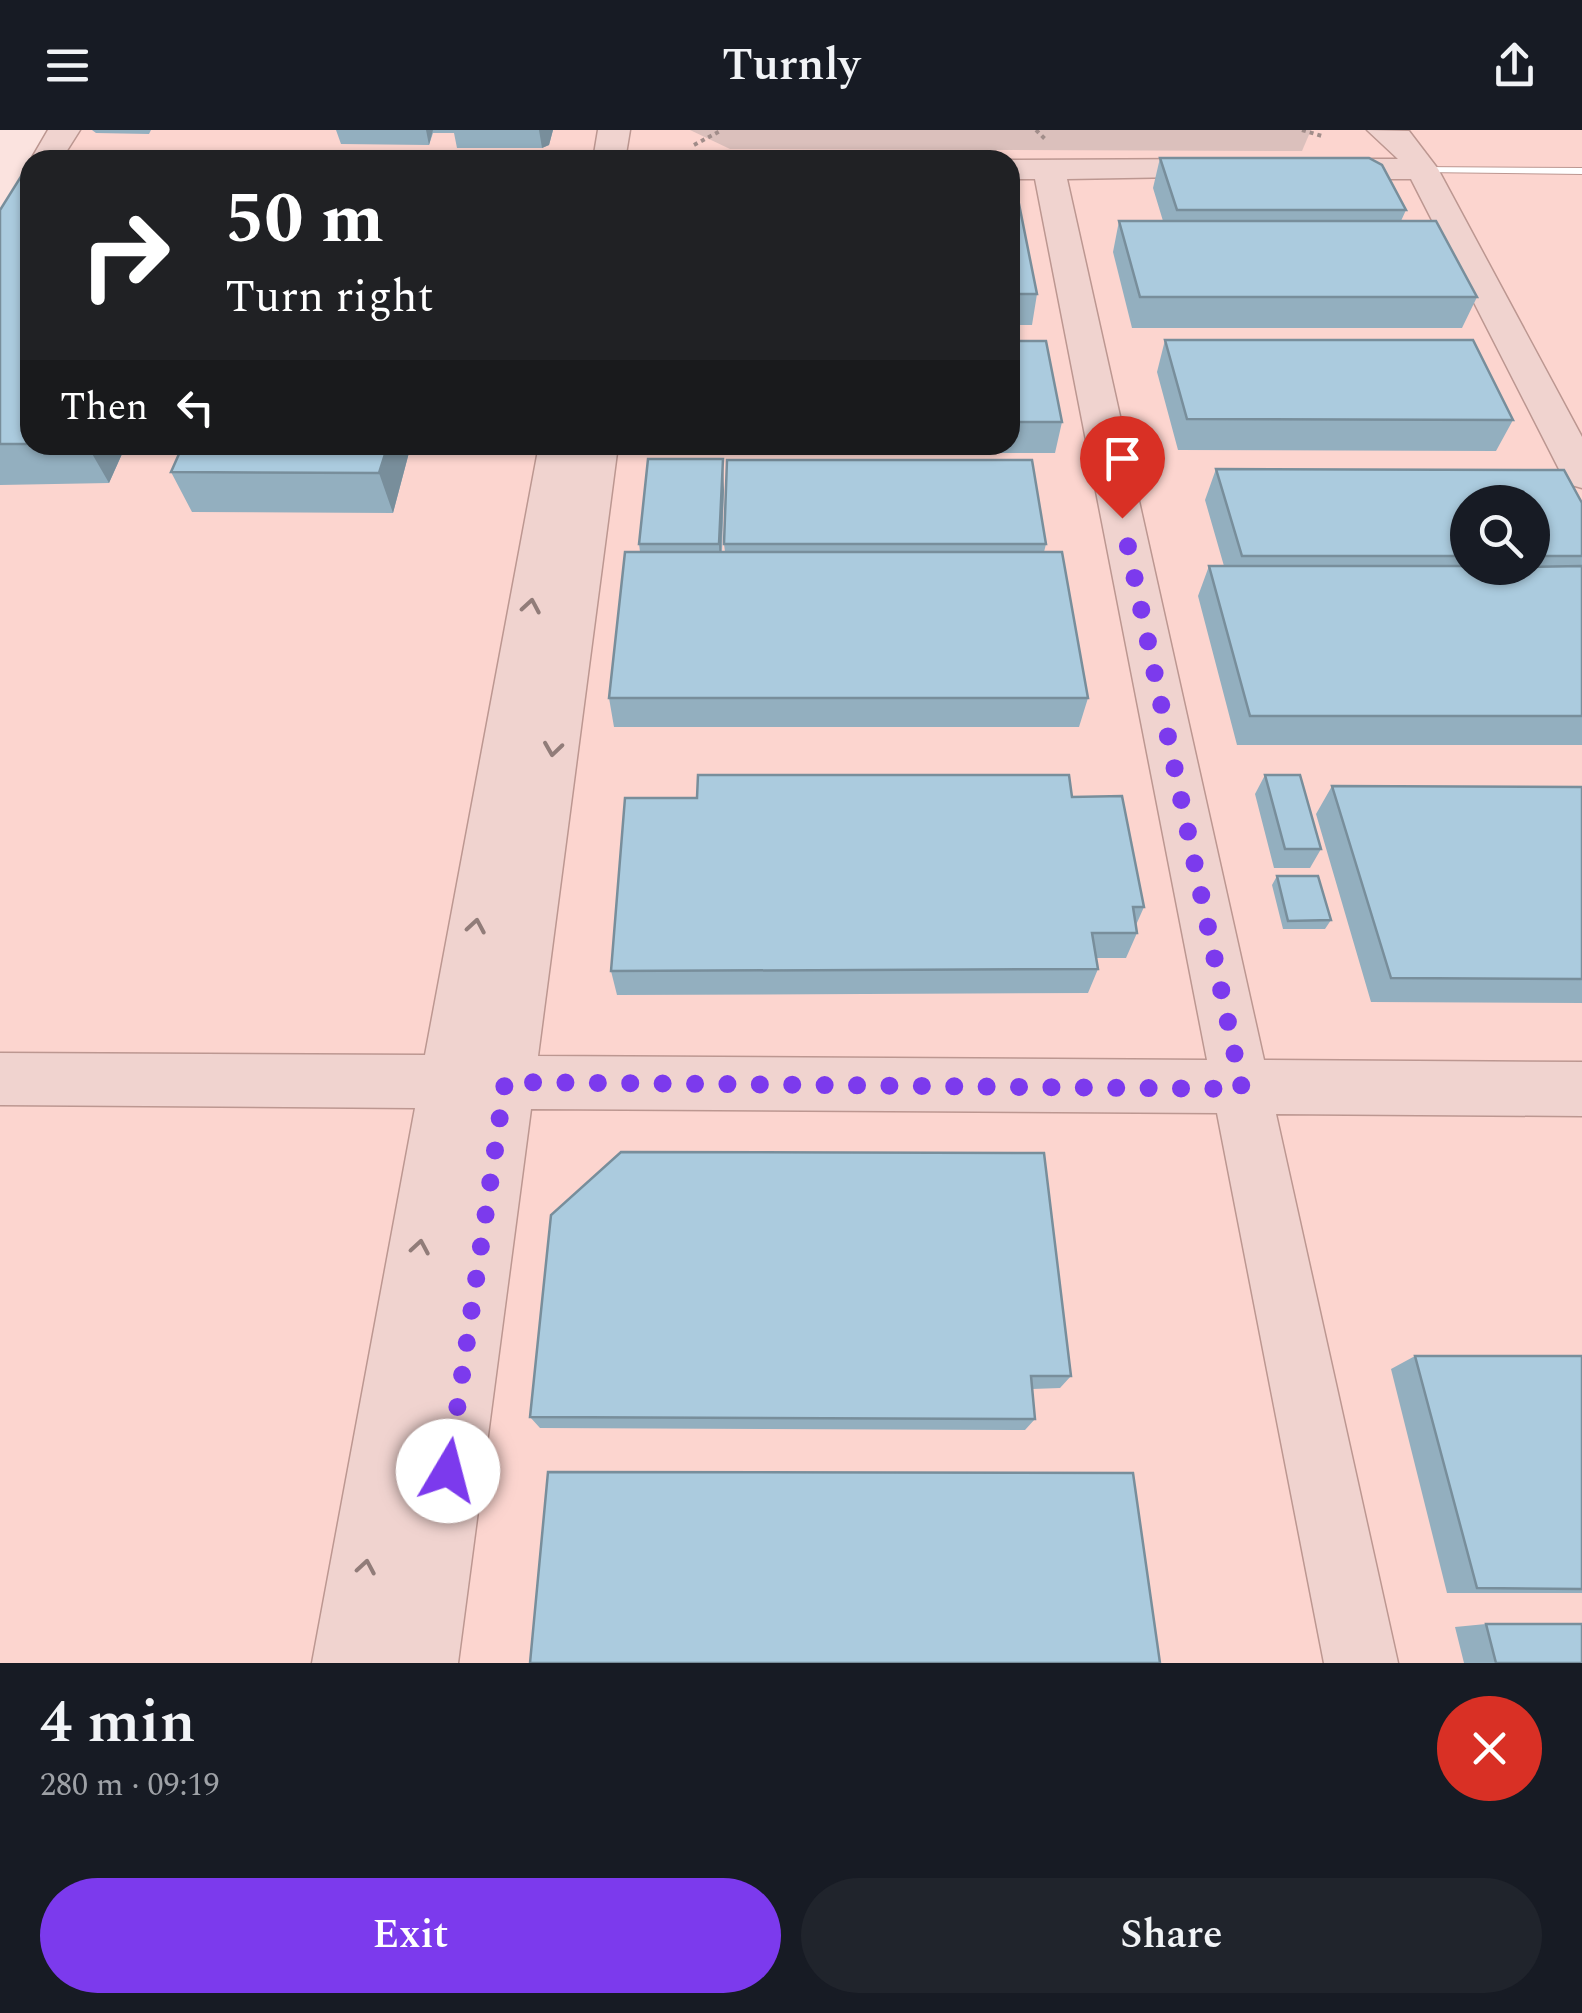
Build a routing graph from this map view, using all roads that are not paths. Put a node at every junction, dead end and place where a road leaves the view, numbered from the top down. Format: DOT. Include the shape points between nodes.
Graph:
graph roads {
  1 [pos="1383,130"];
  2 [pos="1030,169"];
  3 [pos="1250,169"];
  4 [pos="1288,169"];
  5 [pos="1422,169"];
  6 [pos="1582,171"];
  7 [pos="557,455"];
  8 [pos="597,455"];
  9 [pos="1582,475"];
  10 [pos="0,1079"];
  11 [pos="448,1082"];
  12 [pos="505,1082"];
  13 [pos="1242,1089"];
  14 [pos="1582,1089"];
  15 [pos="349,1663"];
  16 [pos="421,1663"];
  17 [pos="1361,1663"];
  1 -- 5 [label="street"];
  2 -- 3 [label="street"];
  2 -- 13 [label="street"];
  4 -- 5 [label="street"];
  5 -- 6 [label="lane"];
  5 -- 9 [label="street"];
  11 -- 7 [label="street, one-way"];
  8 -- 12 [label="street, one-way"];
  10 -- 11 [label="street"];
  11 -- 12 [label="street"];
  15 -- 11 [label="street, one-way"];
  12 -- 13 [label="street"];
  12 -- 16 [label="street"];
  13 -- 14 [label="street"];
  13 -- 17 [label="street"];
}
